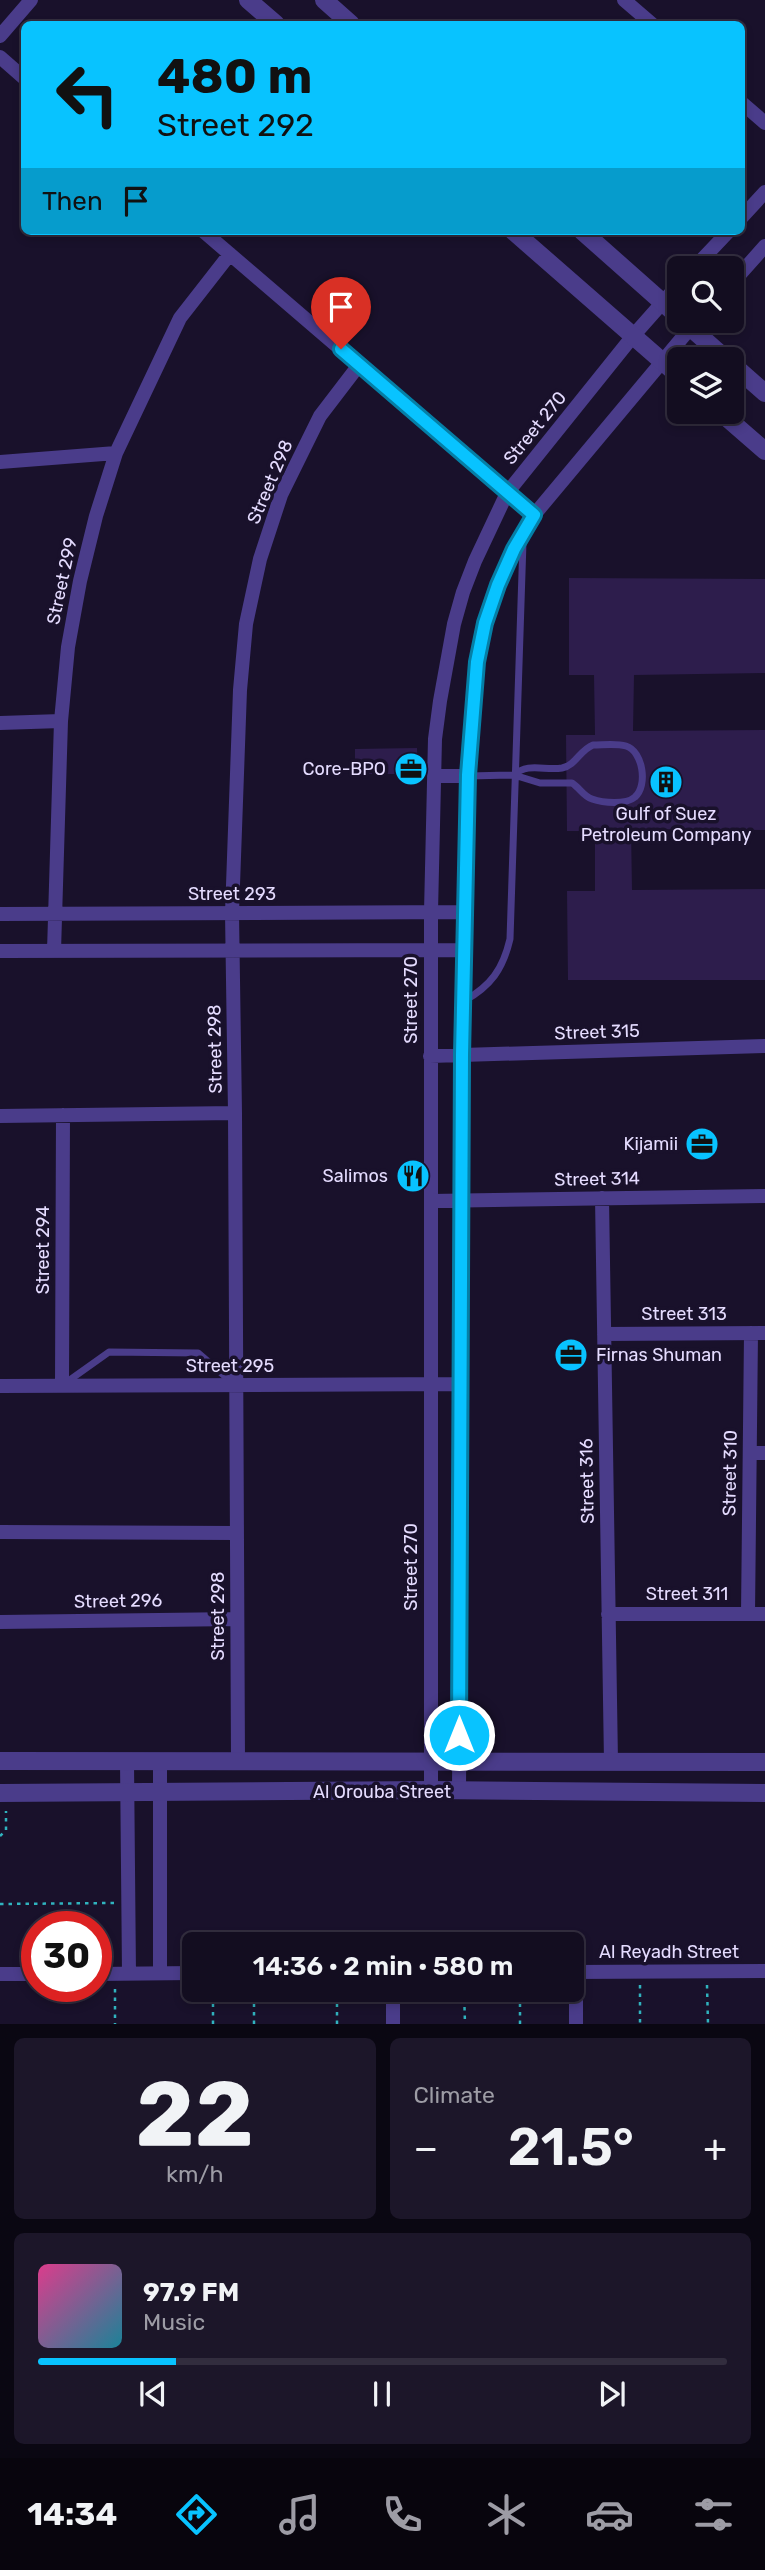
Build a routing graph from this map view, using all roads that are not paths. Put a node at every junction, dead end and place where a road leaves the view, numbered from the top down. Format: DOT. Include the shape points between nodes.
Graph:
graph roads {
  1 [pos="31,0"];
  2 [pos="248,0"];
  3 [pos="324,0"];
  4 [pos="624,0"];
  5 [pos="272,21"];
  6 [pos="348,21"];
  7 [pos="648,21"];
  8 [pos="0,36"];
  9 [pos="0,57"];
  10 [pos="21,75"];
  11 [pos="745,106"];
  12 [pos="765,123"];
  13 [pos="765,192"];
  14 [pos="745,213"];
  15 [pos="208,235"];
  16 [pos="518,235"];
  17 [pos="586,235"];
  18 [pos="725,235"];
  19 [pos="765,246"];
  20 [pos="230,254"];
  21 [pos="705,256"];
  22 [pos="744,270"];
  23 [pos="667,297"];
  24 [pos="662,303"];
  25 [pos="667,307"];
  26 [pos="680,333"];
  27 [pos="699,333"];
  28 [pos="633,336"];
  29 [pos="714,347"];
  30 [pos="662,361"];
  31 [pos="359,365"];
  32 [pos="667,365"];
  33 [pos="744,375"];
  34 [pos="765,393"];
  35 [pos="734,424"];
  36 [pos="765,451"];
  37 [pos="116,453"];
  38 [pos="0,462"];
  39 [pos="507,493"];
  40 [pos="534,515"];
  41 [pos="524,533"];
  42 [pos="61,721"];
  43 [pos="0,723"];
  44 [pos="572,764"];
  45 [pos="468,775"];
  46 [pos="514,775"];
  47 [pos="434,776"];
  48 [pos="572,783"];
  49 [pos="431,912"];
  50 [pos="464,912"];
  51 [pos="55,913"];
  52 [pos="232,913"];
  53 [pos="0,914"];
  54 [pos="233,950"];
  55 [pos="431,950"];
  56 [pos="464,950"];
  57 [pos="0,951"];
  58 [pos="54,951"];
  59 [pos="463,1001"];
  60 [pos="765,1046"];
  61 [pos="462,1055"];
  62 [pos="430,1056"];
  63 [pos="235,1112"];
  64 [pos="63,1115"];
  65 [pos="0,1116"];
  66 [pos="765,1196"];
  67 [pos="602,1198"];
  68 [pos="430,1201"];
  69 [pos="462,1201"];
  70 [pos="758,1333"];
  71 [pos="604,1334"];
  72 [pos="460,1384"];
  73 [pos="62,1385"];
  74 [pos="431,1385"];
  75 [pos="0,1386"];
  76 [pos="236,1386"];
  77 [pos="750,1453"];
  78 [pos="765,1453"];
  79 [pos="0,1532"];
  80 [pos="237,1532"];
  81 [pos="608,1614"];
  82 [pos="748,1614"];
  83 [pos="765,1614"];
  84 [pos="237,1619"];
  85 [pos="0,1622"];
  86 [pos="0,1761"];
  87 [pos="127,1761"];
  88 [pos="238,1761"];
  89 [pos="160,1762"];
  90 [pos="431,1762"];
  91 [pos="459,1762"];
  92 [pos="611,1762"];
  93 [pos="765,1762"];
  94 [pos="431,1790"];
  95 [pos="459,1792"];
  96 [pos="3,1793"];
  97 [pos="127,1793"];
  98 [pos="160,1793"];
  99 [pos="765,1793"];
  100 [pos="765,1971"];
  101 [pos="584,1972"];
  102 [pos="160,1973"];
  103 [pos="182,1973"];
  104 [pos="0,1974"];
  105 [pos="21,1974"];
  106 [pos="112,1974"];
  107 [pos="122,1974"];
  108 [pos="393,2002"];
  109 [pos="575,2002"];
  110 [pos="393,2024"];
  111 [pos="576,2024"];
  1 -- 8 [label="street"];
  2 -- 5 [label="street"];
  3 -- 6 [label="street"];
  4 -- 7 [label="street"];
  9 -- 10 [label="street"];
  11 -- 12 [label="street"];
  13 -- 14 [label="street"];
  15 -- 20 [label="street"];
  16 -- 28 [label="street"];
  17 -- 24 [label="street"];
  18 -- 21 [label="street"];
  19 -- 22 [label="street"];
  20 -- 31 [label="street"];
  20 -- 37 [label="street, Street 299" via="180,317"];
  23 -- 24 [label="street, Street 270"];
  24 -- 25 [label="street"];
  24 -- 28 [label="street, Street 270"];
  26 -- 30 [label="street"];
  27 -- 29 [label="street"];
  28 -- 30 [label="street"];
  28 -- 39 [label="street, Street 270"];
  30 -- 32 [label="street"];
  30 -- 40 [label="street"];
  31 -- 39 [label="street"];
  31 -- 52 [label="street, Street 298" via="315,425 281,495 260,559 246,624 240,690"];
  33 -- 34 [label="street"];
  35 -- 36 [label="street"];
  37 -- 38 [label="street"];
  37 -- 42 [label="street, Street 299" via="80,581"];
  39 -- 40 [label="street"];
  39 -- 47 [label="street, Street 270" via="475,561 454,624 440,701"];
  40 -- 41 [label="street"];
  41 -- 45 [label="street" via="485,623 477,662"];
  41 -- 46 [label="lane"];
  42 -- 43 [label="street"];
  42 -- 51 [label="street, Street 299"];
  44 -- 46 [label="lane" via="525,768"];
  44 -- 48 [label="lane"];
  44 -- 48 [label="lane" via="593,745 627,746 641,761 640,788 628,801 595,800"];
  45 -- 46 [label="lane"];
  45 -- 47 [label="street"];
  45 -- 50 [label="street"];
  46 -- 48 [label="lane" via="540,783"];
  46 -- 59 [label="lane" via="506,959 496,977"];
  47 -- 49 [label="street, Street 270"];
  49 -- 50 [label="street, Street 293"];
  49 -- 52 [label="street, Street 293"];
  49 -- 55 [label="street, Street 270"];
  50 -- 56 [label="street"];
  51 -- 52 [label="street, Street 293"];
  51 -- 53 [label="street, Street 293"];
  51 -- 58 [label="street, Street 299"];
  52 -- 54 [label="street, Street 298"];
  54 -- 55 [label="street"];
  54 -- 58 [label="street"];
  54 -- 63 [label="street, Street 298"];
  55 -- 56 [label="street"];
  55 -- 62 [label="street, Street 270"];
  56 -- 59 [label="street"];
  57 -- 58 [label="street"];
  59 -- 61 [label="street"];
  60 -- 61 [label="street, Street 315"];
  61 -- 62 [label="street, Street 315"];
  61 -- 69 [label="street"];
  62 -- 68 [label="street, Street 270"];
  63 -- 64 [label="street"];
  63 -- 76 [label="street, Street 298"];
  64 -- 65 [label="street"];
  64 -- 73 [label="street, Street 294"];
  66 -- 67 [label="street, Street 314"];
  67 -- 69 [label="street, Street 314"];
  67 -- 71 [label="street, Street 316"];
  68 -- 69 [label="street, Street 314"];
  68 -- 74 [label="street, Street 270"];
  69 -- 72 [label="street"];
  70 -- 71 [label="street, Street 313"];
  70 -- 77 [label="street, Street 310"];
  71 -- 81 [label="street, Street 316"];
  72 -- 74 [label="street, Street 295"];
  72 -- 91 [label="street"];
  73 -- 75 [label="street, Street 295"];
  73 -- 76 [label="street, Street 295"];
  73 -- 76 [label="lane" via="109,1352 198,1353"];
  74 -- 76 [label="street, Street 295"];
  74 -- 90 [label="street, Street 270"];
  76 -- 80 [label="street, Street 298"];
  77 -- 78 [label="street"];
  77 -- 82 [label="street, Street 310"];
  79 -- 80 [label="street"];
  80 -- 84 [label="street, Street 298"];
  81 -- 82 [label="street, Street 311"];
  81 -- 92 [label="street, Street 316"];
  82 -- 83 [label="street, Street 311"];
  84 -- 85 [label="street, Street 296"];
  84 -- 88 [label="street, Street 298"];
  86 -- 87 [label="street, Al Orouba Street"];
  87 -- 89 [label="street, Al Orouba Street"];
  87 -- 97 [label="street"];
  88 -- 89 [label="street, Al Orouba Street"];
  88 -- 90 [label="street, Al Orouba Street"];
  89 -- 98 [label="street"];
  90 -- 91 [label="street, Al Orouba Street"];
  90 -- 94 [label="street, Street 270"];
  91 -- 92 [label="street, Al Orouba Street"];
  91 -- 95 [label="street"];
  92 -- 93 [label="street, Al Orouba Street"];
  94 -- 95 [label="street, Al Orouba Street"];
  94 -- 98 [label="street, Al Orouba Street"];
  95 -- 99 [label="street, Al Orouba Street"];
  96 -- 97 [label="street, Al Orouba Street"];
  97 -- 98 [label="street, Al Orouba Street"];
  97 -- 107 [label="street" via="128,1903"];
  98 -- 102 [label="street"];
  100 -- 101 [label="street, Al Reyadh Street"];
  102 -- 103 [label="street"];
  102 -- 107 [label="street"];
  104 -- 105 [label="street"];
  106 -- 107 [label="street"];
  108 -- 110 [label="street"];
  109 -- 111 [label="street"];
}
